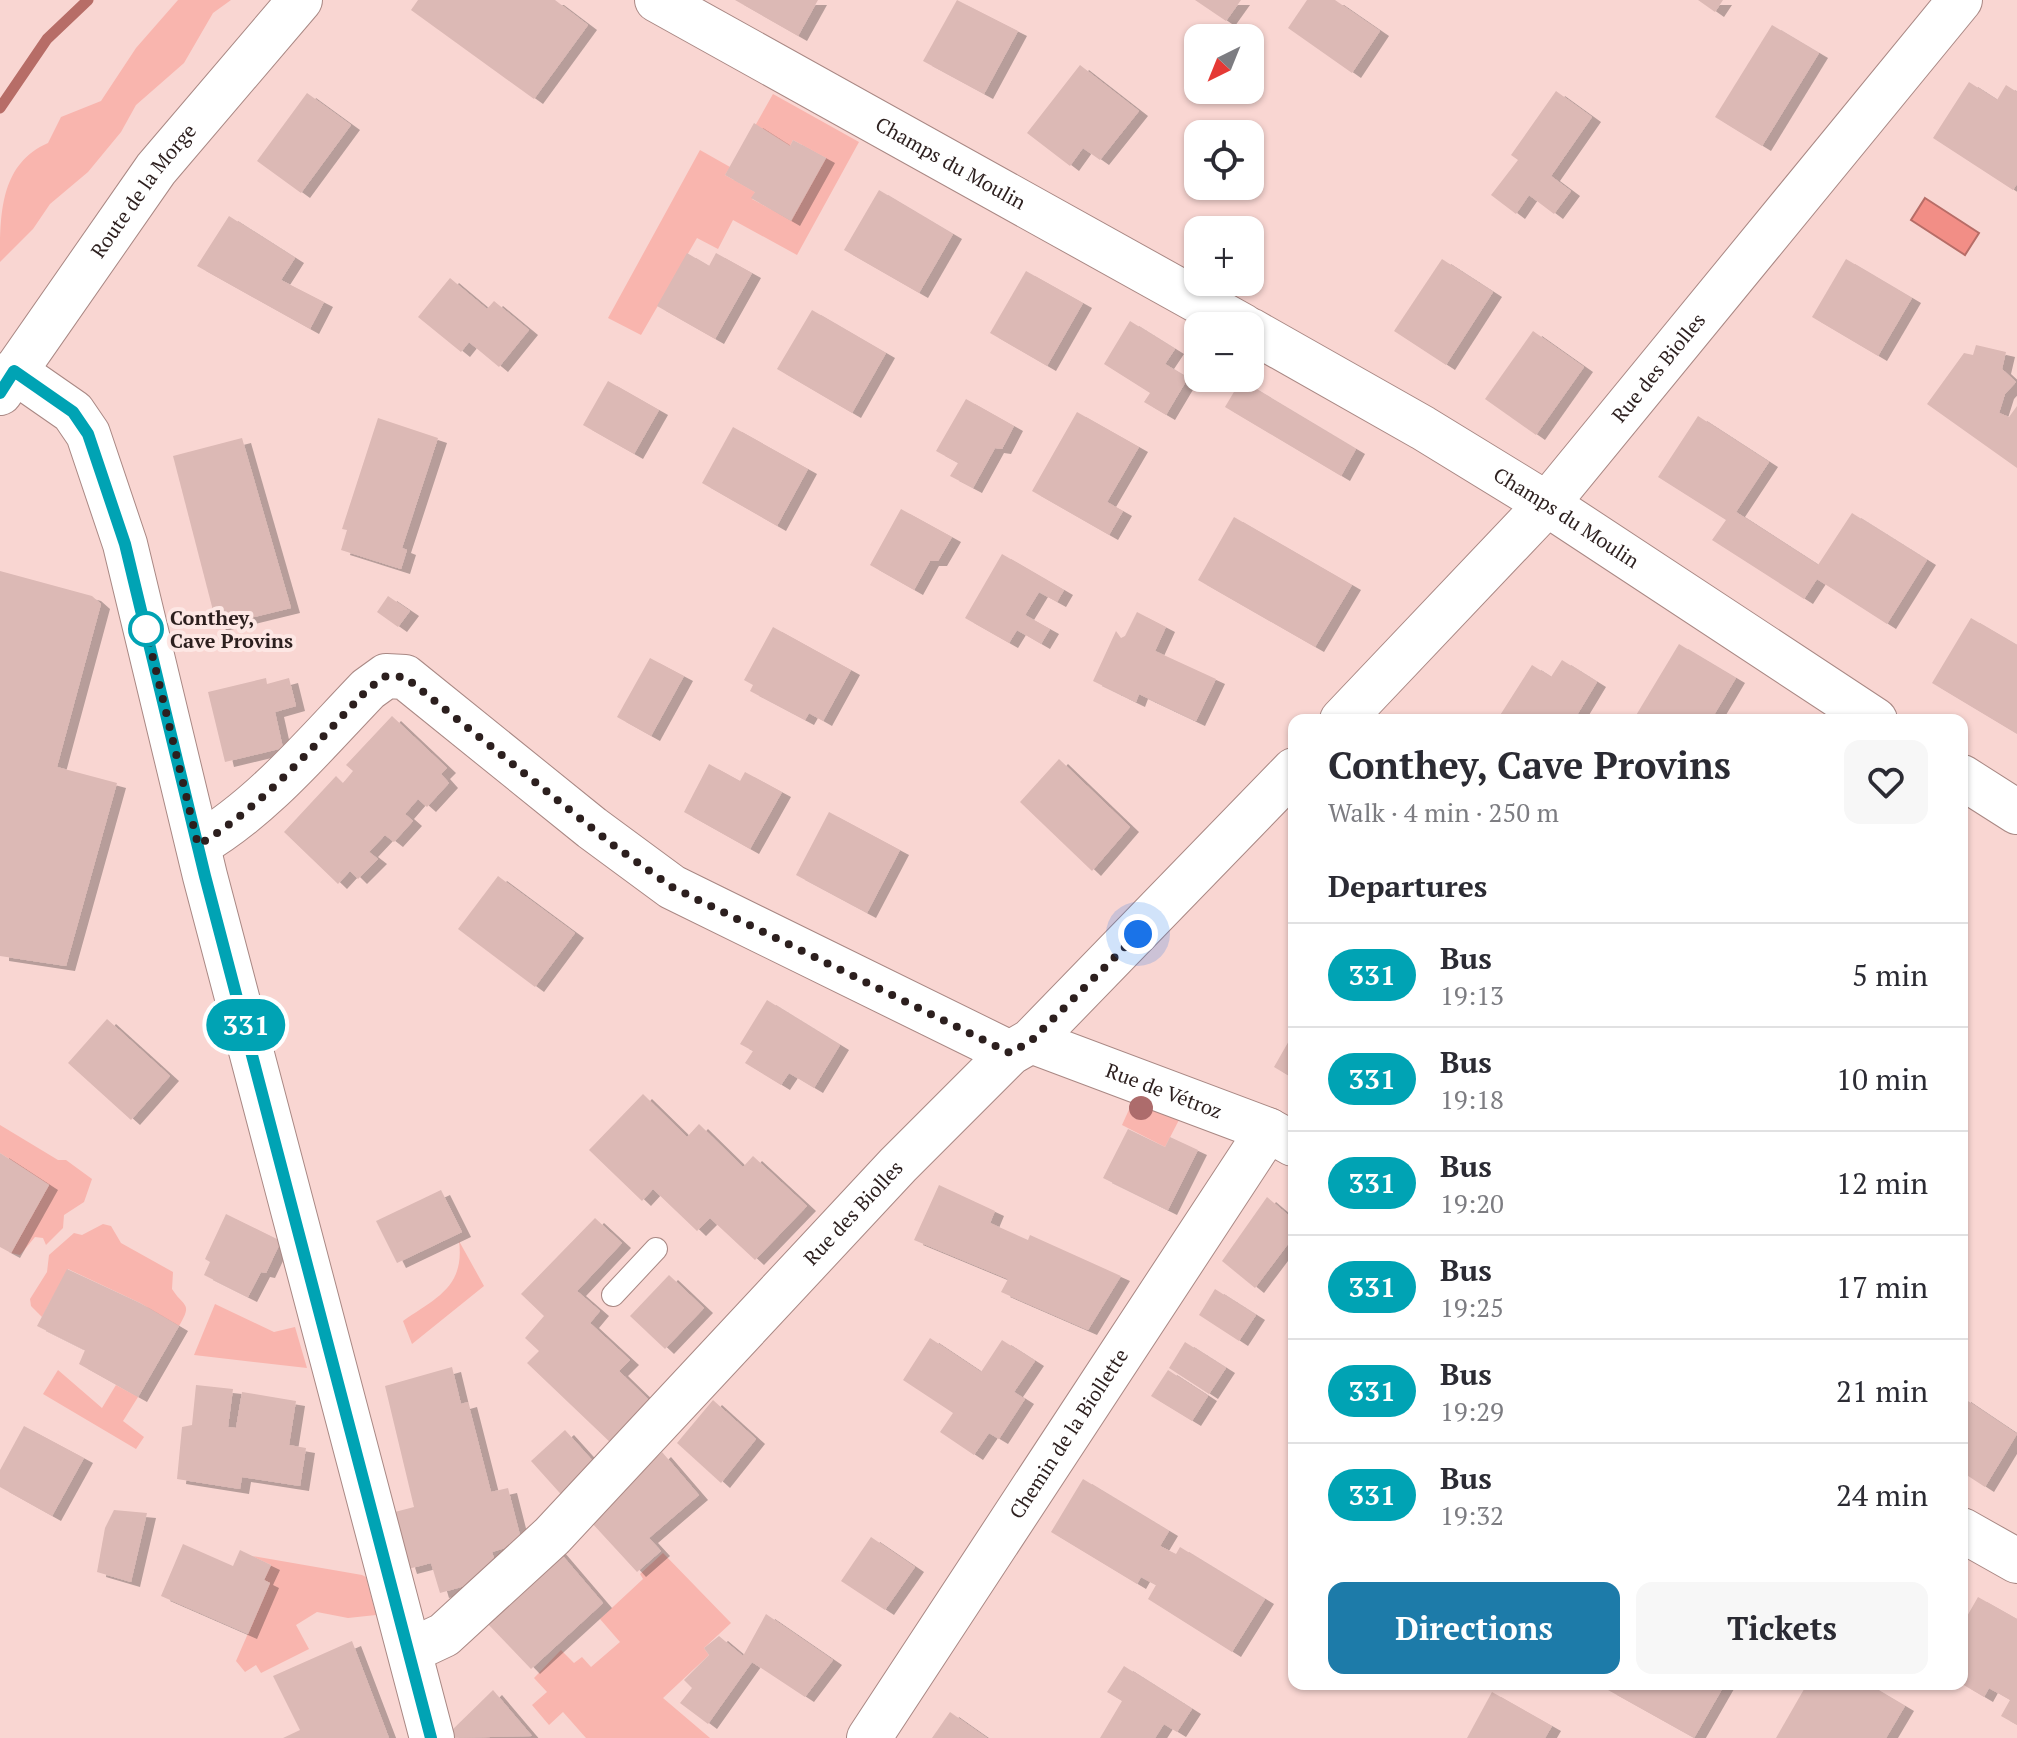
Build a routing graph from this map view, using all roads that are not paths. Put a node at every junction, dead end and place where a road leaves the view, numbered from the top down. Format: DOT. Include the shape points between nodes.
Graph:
graph roads {
  1 [pos="300,0"];
  2 [pos="657,0"];
  3 [pos="1960,0"];
  4 [pos="1218,312"];
  5 [pos="1264,338"];
  6 [pos="7,382"];
  7 [pos="1547,504"];
  8 [pos="1348,714"];
  9 [pos="1866,714"];
  10 [pos="1288,776"];
  11 [pos="1968,781"];
  12 [pos="2017,812"];
  13 [pos="198,845"];
  14 [pos="1021,1047"];
  15 [pos="1281,1137"];
  16 [pos="656,1249"];
  17 [pos="613,1295"];
  18 [pos="1968,1533"];
  19 [pos="2017,1561"];
  20 [pos="410,1651"];
  21 [pos="432,1738"];
  22 [pos="869,1738"];
  1 -- 6 [label="street, Route de la Morge" via="156,169"];
  2 -- 4 [label="street, Champs du Moulin"];
  3 -- 7 [label="street, Rue des Biolles"];
  5 -- 7 [label="street, Champs du Moulin"];
  6 -- 13 [label="street" via="73,412 88,434 125,544"];
  7 -- 8 [label="street, Rue des Biolles"];
  7 -- 9 [label="street, Champs du Moulin"];
  10 -- 14 [label="street, Rue des Biolles"];
  11 -- 12 [label="street"];
  13 -- 14 [label="street, Rue de Vétroz" via="250,806 368,689 386,676 405,677 672,887"];
  13 -- 20 [label="street"];
  14 -- 15 [label="street, Rue de Vétroz"];
  14 -- 20 [label="street, Rue des Biolles" via="898,1165 552,1536 444,1635"];
  15 -- 22 [label="street, Chemin de la Biollette"];
  16 -- 17 [label="lane"];
  18 -- 19 [label="street"];
  20 -- 21 [label="street"];
}
